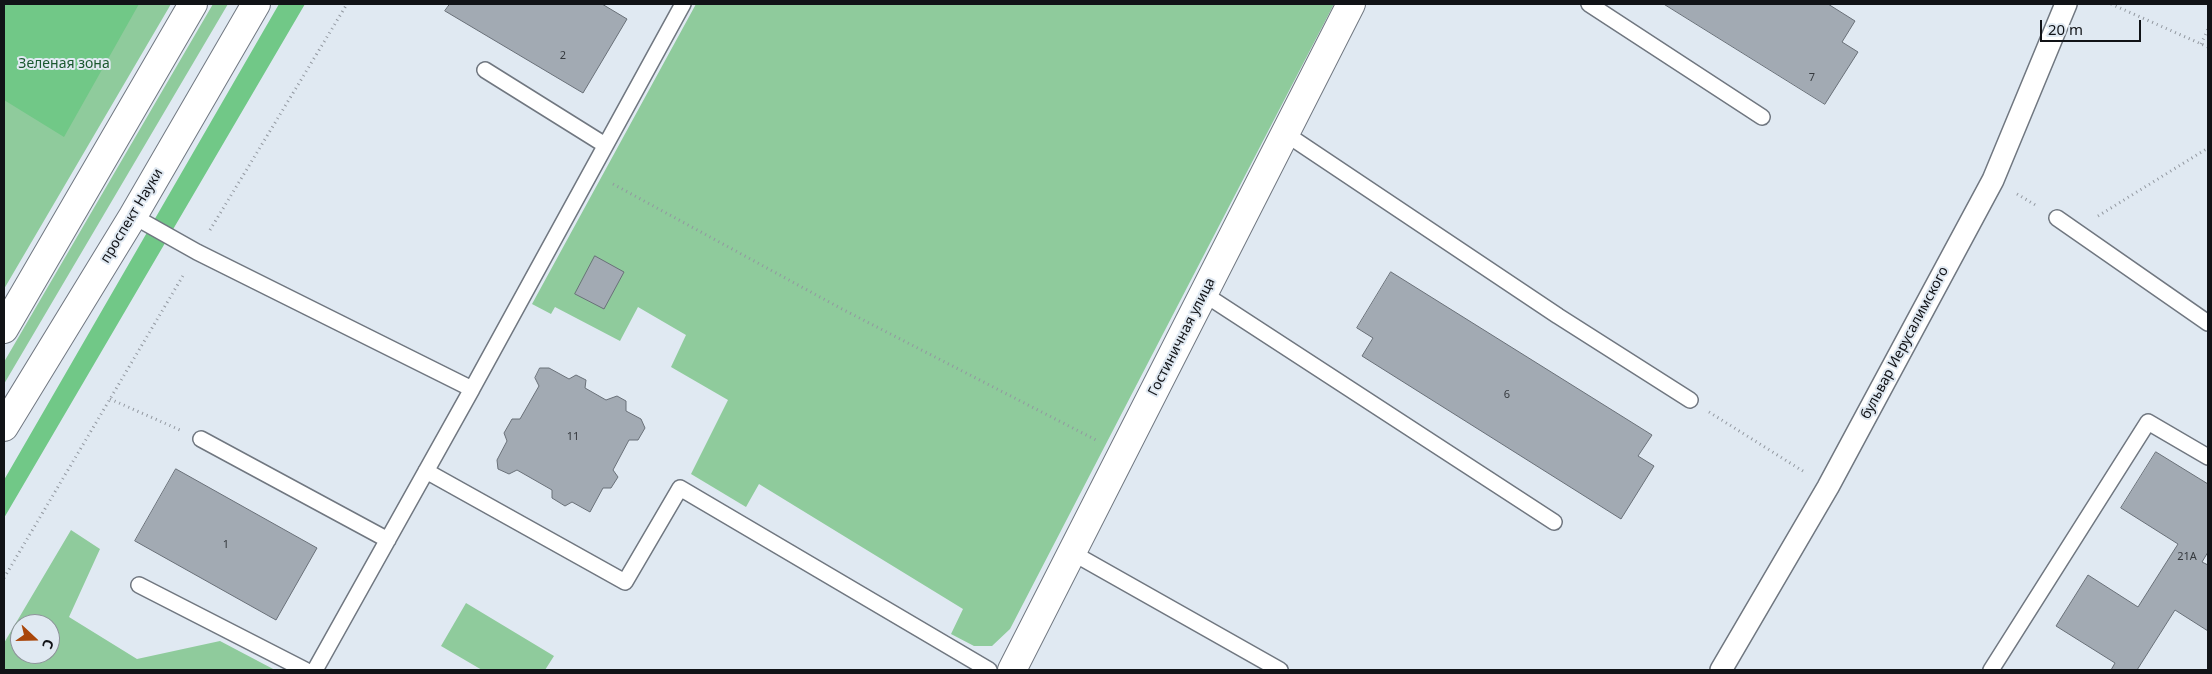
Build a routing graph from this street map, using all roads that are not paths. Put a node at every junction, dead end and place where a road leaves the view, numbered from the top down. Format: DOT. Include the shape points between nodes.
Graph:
graph roads {
  1 [pos="193,4"];
  2 [pos="256,4"];
  3 [pos="683,4"];
  4 [pos="1352,4"];
  5 [pos="1588,4"];
  6 [pos="2066,4"];
  7 [pos="485,70"];
  8 [pos="1762,117"];
  9 [pos="1286,134"];
  10 [pos="605,145"];
  11 [pos="133,216"];
  12 [pos="2057,218"];
  13 [pos="1204,294"];
  14 [pos="2208,322"];
  15 [pos="4,329"];
  16 [pos="472,389"];
  17 [pos="1690,400"];
  18 [pos="4,427"];
  19 [pos="201,439"];
  20 [pos="2208,457"];
  21 [pos="426,471"];
  22 [pos="1554,522"];
  23 [pos="388,540"];
  24 [pos="1071,552"];
  25 [pos="140,585"];
  26 [pos="305,670"];
  27 [pos="315,670"];
  28 [pos="989,670"];
  29 [pos="1012,670"];
  30 [pos="1280,670"];
  31 [pos="1721,670"];
  32 [pos="1991,670"];
  1 -- 15 [label="main road"];
  2 -- 11 [label="main road, проспект Науки"];
  3 -- 10 [label="lane"];
  4 -- 9 [label="main road, Гостиничная улица"];
  5 -- 8 [label="lane"];
  6 -- 31 [label="street, бульвар Иерусалимского" via="1993,180 1828,487"];
  7 -- 10 [label="lane"];
  9 -- 13 [label="main road, Гостиничная улица"];
  9 -- 17 [label="lane"];
  10 -- 16 [label="lane"];
  11 -- 16 [label="lane" via="197,252"];
  11 -- 18 [label="main road, проспект Науки"];
  12 -- 14 [label="lane"];
  13 -- 22 [label="lane"];
  13 -- 24 [label="main road, Гостиничная улица"];
  16 -- 21 [label="lane"];
  19 -- 23 [label="lane"];
  20 -- 32 [label="lane" via="2148,422"];
  21 -- 23 [label="lane"];
  21 -- 28 [label="lane" via="625,582 680,488"];
  23 -- 27 [label="lane"];
  24 -- 29 [label="main road, Гостиничная улица"];
  24 -- 30 [label="lane"];
  25 -- 26 [label="lane"];
}
